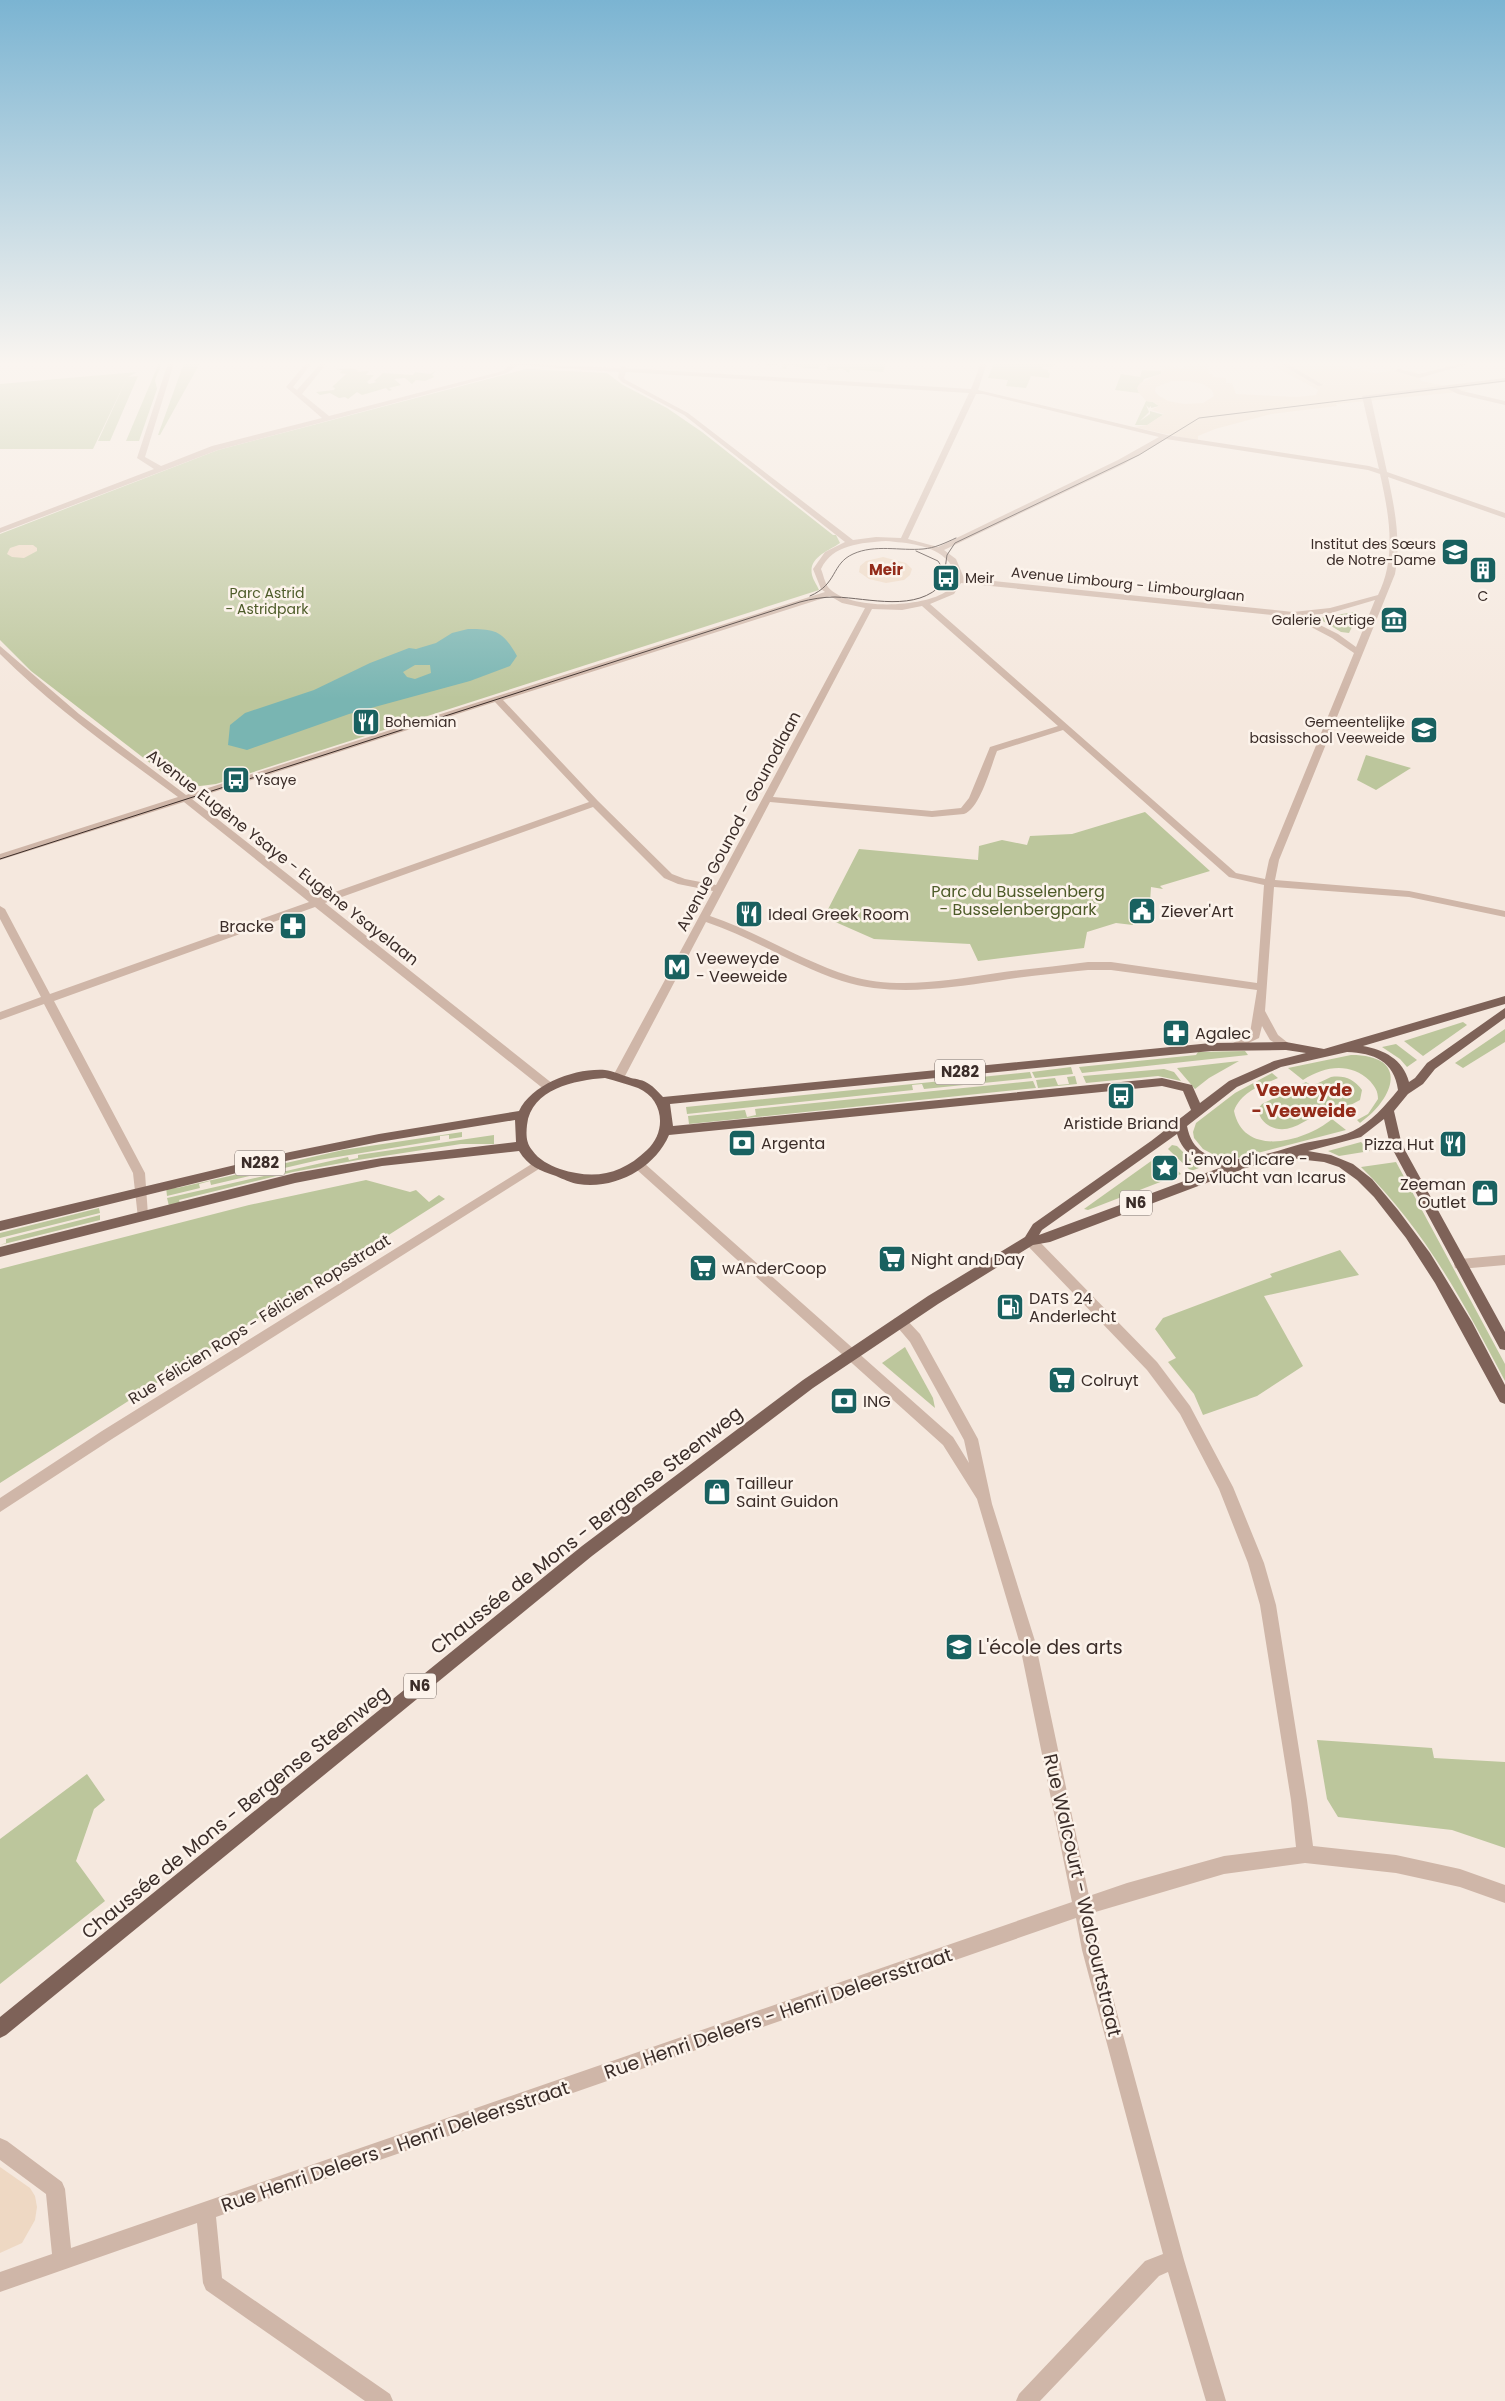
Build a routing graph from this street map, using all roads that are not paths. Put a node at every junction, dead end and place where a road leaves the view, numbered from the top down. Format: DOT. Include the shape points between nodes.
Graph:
graph roads {
  1 [pos="144,475"];
  2 [pos="765,475"];
  3 [pos="934,475"];
  4 [pos="1095,475"];
  5 [pos="1382,475"];
  6 [pos="1388,475"];
  7 [pos="1505,516"];
  8 [pos="0,531"];
  9 [pos="903,541"];
  10 [pos="852,543"];
  11 [pos="938,550"];
  12 [pos="959,580"];
  13 [pos="830,593"];
  14 [pos="1378,597"];
  15 [pos="925,604"];
  16 [pos="870,606"];
  17 [pos="1293,615"];
  18 [pos="0,649"];
  19 [pos="1358,652"];
  20 [pos="496,698"];
  21 [pos="1064,727"];
  22 [pos="184,798"];
  23 [pos="767,800"];
  24 [pos="595,804"];
  25 [pos="0,857"];
  26 [pos="1268,883"];
  27 [pos="719,889"];
  28 [pos="316,903"];
  29 [pos="0,909"];
  30 [pos="1505,914"];
  31 [pos="704,918"];
  32 [pos="1262,987"];
  33 [pos="48,999"];
  34 [pos="1505,1000"];
  35 [pos="1505,1012"];
  36 [pos="1261,1013"];
  37 [pos="0,1016"];
  38 [pos="1234,1046"];
  39 [pos="1286,1046"];
  40 [pos="1347,1048"];
  41 [pos="1326,1053"];
  42 [pos="619,1076"];
  43 [pos="549,1087"];
  44 [pos="1404,1091"];
  45 [pos="661,1101"];
  46 [pos="1388,1110"];
  47 [pos="1197,1111"];
  48 [pos="523,1115"];
  49 [pos="1181,1125"];
  50 [pos="667,1131"];
  51 [pos="523,1146"];
  52 [pos="1283,1155"];
  53 [pos="538,1164"];
  54 [pos="1243,1164"];
  55 [pos="640,1166"];
  56 [pos="139,1192"];
  57 [pos="142,1215"];
  58 [pos="0,1226"];
  59 [pos="1030,1240"];
  60 [pos="0,1252"];
  61 [pos="1505,1260"];
  62 [pos="1460,1264"];
  63 [pos="900,1322"];
  64 [pos="1505,1345"];
  65 [pos="850,1355"];
  66 [pos="1505,1398"];
  67 [pos="985,1504"];
  68 [pos="0,1506"];
  69 [pos="1305,1854"];
  70 [pos="1505,1894"];
  71 [pos="1082,1907"];
  72 [pos="0,2029"];
  73 [pos="0,2148"];
  74 [pos="206,2212"];
  75 [pos="62,2260"];
  76 [pos="1174,2260"];
  77 [pos="0,2282"];
  78 [pos="383,2401"];
  79 [pos="1026,2401"];
  80 [pos="1216,2401"];
  1 -- 8 [label="street"];
  2 -- 10 [label="street"];
  3 -- 9 [label="street"];
  4 -- 11 [label="street"];
  5 -- 14 [label="street" via="1393,527 1392,561 1390,576"];
  6 -- 7 [label="street"];
  9 -- 10 [label="street"];
  9 -- 11 [label="street"];
  10 -- 13 [label="street" via="830,552 818,565 818,579"];
  11 -- 12 [label="street" via="956,565 960,572"];
  12 -- 15 [label="street" via="945,596"];
  12 -- 17 [label="street, Avenue Limbourg - Limbourglaan"];
  13 -- 16 [label="street" via="846,601"];
  13 -- 20 [label="street"];
  14 -- 17 [label="street, Avenue Limbourg - Limbourglaan" via="1331,610"];
  14 -- 19 [label="street"];
  15 -- 16 [label="street"];
  15 -- 21 [label="street"];
  16 -- 23 [label="street, Avenue Gounod - Gounodlaan"];
  17 -- 19 [label="street, Avenue Limbourg - Limbourglaan"];
  18 -- 22 [label="street, Avenue Eugène Ysaye - Eugène Ysayelaan" via="47,692"];
  19 -- 26 [label="street" via="1274,860"];
  20 -- 22 [label="street"];
  20 -- 24 [label="street"];
  21 -- 23 [label="street" via="993,749 974,798 964,811 932,814"];
  21 -- 26 [label="street" via="1233,875"];
  22 -- 25 [label="street"];
  22 -- 28 [label="street, Avenue Eugène Ysaye - Eugène Ysayelaan"];
  23 -- 27 [label="street, Avenue Gounod - Gounodlaan"];
  24 -- 27 [label="street" via="668,876"];
  24 -- 28 [label="street"];
  26 -- 30 [label="street" via="1410,894"];
  26 -- 32 [label="street"];
  27 -- 31 [label="street, Avenue Gounod - Gounodlaan"];
  28 -- 33 [label="street"];
  28 -- 43 [label="street, Avenue Eugène Ysaye - Eugène Ysayelaan"];
  29 -- 33 [label="street"];
  31 -- 32 [label="street" via="728,924 817,969 849,980 880,985 937,985 1111,966"];
  31 -- 42 [label="street, Avenue Gounod - Gounodlaan"];
  32 -- 36 [label="street"];
  33 -- 37 [label="street"];
  33 -- 56 [label="street" via="139,1173"];
  34 -- 40 [label="main road, Chaussée de Mons - Bergense Steenweg / N6"];
  35 -- 44 [label="main road, Chaussée de Mons - Bergense Steenweg / N6" via="1431,1066 1419,1081"];
  36 -- 38 [label="street" via="1255,1035"];
  36 -- 39 [label="street" via="1274,1037"];
  38 -- 39 [label="main road, N282"];
  38 -- 45 [label="main road, N282"];
  39 -- 41 [label="main road, N282"];
  40 -- 41 [label="main road, Chaussée de Mons - Bergense Steenweg / N6"];
  40 -- 44 [label="main road, Chaussée de Mons - Bergense Steenweg / N6" via="1365,1049 1390,1060 1401,1073"];
  41 -- 47 [label="main road, Chaussée de Mons - Bergense Steenweg / N6" via="1270,1067 1233,1084"];
  42 -- 43 [label="main road" via="590,1074"];
  42 -- 45 [label="main road" via="639,1083"];
  43 -- 48 [label="main road"];
  44 -- 46 [label="main road, Chaussée de Mons - Bergense Steenweg / N6"];
  45 -- 50 [label="main road" via="667,1116"];
  46 -- 52 [label="main road, Chaussée de Mons - Bergense Steenweg / N6" via="1357,1134"];
  46 -- 62 [label="main road" via="1398,1146"];
  47 -- 49 [label="main road, Chaussée de Mons - Bergense Steenweg / N6"];
  47 -- 50 [label="main road, N282" via="1188,1088 1162,1082"];
  48 -- 51 [label="main road" via="520,1132"];
  48 -- 56 [label="main road, N282" via="379,1138"];
  49 -- 54 [label="main road, Chaussée de Mons - Bergense Steenweg / N6" via="1182,1135 1194,1153 1217,1164"];
  49 -- 59 [label="main road, Chaussée de Mons - Bergense Steenweg / N6" via="1038,1227"];
  50 -- 55 [label="main road" via="658,1150"];
  51 -- 53 [label="main road"];
  51 -- 57 [label="main road, N282" via="366,1165 295,1178"];
  52 -- 54 [label="main road, Chaussée de Mons - Bergense Steenweg / N6"];
  52 -- 66 [label="main road" via="1339,1161 1376,1191 1429,1261 1453,1299"];
  53 -- 55 [label="main road" via="561,1175 588,1179 624,1174"];
  53 -- 68 [label="street, Rue Félicien Rops - Félicien Ropsstraat"];
  54 -- 59 [label="main road, Chaussée de Mons - Bergense Steenweg / N6" via="1045,1239"];
  55 -- 65 [label="street, Rue Walcourt - Walcourtstraat"];
  56 -- 57 [label="street"];
  56 -- 58 [label="main road, N282"];
  57 -- 60 [label="main road, N282"];
  59 -- 63 [label="main road, Chaussée de Mons - Bergense Steenweg / N6"];
  59 -- 69 [label="street" via="1152,1366 1185,1410 1226,1487 1256,1563 1268,1605"];
  61 -- 62 [label="street"];
  62 -- 64 [label="main road"];
  63 -- 65 [label="main road, Chaussée de Mons - Bergense Steenweg / N6"];
  63 -- 67 [label="street, Rue Walcourt - Walcourtstraat" via="915,1338 971,1439"];
  65 -- 67 [label="street, Rue Walcourt - Walcourtstraat" via="948,1441"];
  65 -- 72 [label="main road, Chaussée de Mons - Bergense Steenweg / N6" via="800,1389 575,1560"];
  67 -- 71 [label="street, Rue Walcourt - Walcourtstraat" via="1026,1641"];
  69 -- 70 [label="street, Rue Henri Deleers - Henri Deleersstraat" via="1396,1864 1460,1878"];
  69 -- 71 [label="street, Rue Henri Deleers - Henri Deleersstraat" via="1224,1865"];
  71 -- 74 [label="street, Rue Henri Deleers - Henri Deleersstraat"];
  71 -- 76 [label="street, Rue Walcourt - Walcourtstraat"];
  73 -- 75 [label="street" via="55,2189"];
  74 -- 75 [label="street, Rue Henri Deleers - Henri Deleersstraat"];
  74 -- 78 [label="street" via="213,2283"];
  75 -- 77 [label="street, Rue Henri Deleers - Henri Deleersstraat"];
  76 -- 79 [label="street" via="1152,2268"];
  76 -- 80 [label="street, Rue Walcourt - Walcourtstraat"];
}
